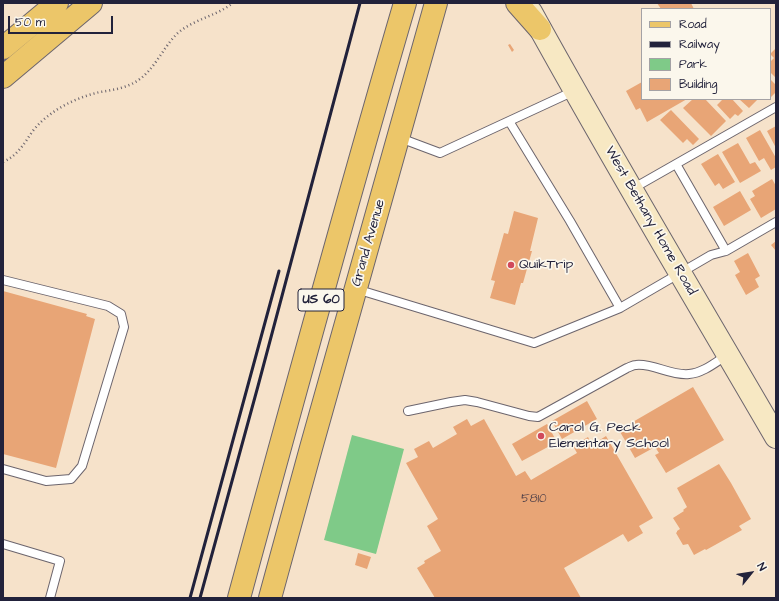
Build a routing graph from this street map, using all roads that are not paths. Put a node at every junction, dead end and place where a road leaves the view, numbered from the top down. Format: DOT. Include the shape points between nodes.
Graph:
graph roads {
  1 [pos="57,3"];
  2 [pos="91,3"];
  3 [pos="405,3"];
  4 [pos="436,3"];
  5 [pos="443,3"];
  6 [pos="517,3"];
  7 [pos="526,3"];
  8 [pos="430,25"];
  9 [pos="540,29"];
  10 [pos="3,48"];
  11 [pos="3,77"];
  12 [pos="574,90"];
  13 [pos="776,107"];
  14 [pos="509,121"];
  15 [pos="398,137"];
  16 [pos="676,164"];
  17 [pos="631,190"];
  18 [pos="776,222"];
  19 [pos="726,251"];
  20 [pos="681,273"];
  21 [pos="3,280"];
  22 [pos="356,289"];
  23 [pos="620,308"];
  24 [pos="728,354"];
  25 [pos="408,410"];
  26 [pos="776,438"];
  27 [pos="3,469"];
  28 [pos="3,544"];
  29 [pos="50,598"];
  30 [pos="239,598"];
  31 [pos="270,598"];
  1 -- 10 [label="main road"];
  2 -- 11 [label="main road"];
  3 -- 30 [label="main road, US 60"];
  4 -- 8 [label="main road, Grand Avenue / US 60"];
  5 -- 8 [label="main road"];
  6 -- 9 [label="main road"];
  7 -- 9 [label="main road, West Bethany Home Road"];
  8 -- 15 [label="main road, Grand Avenue / US 60"];
  9 -- 12 [label="main road, West Bethany Home Road"];
  12 -- 14 [label="lane"];
  12 -- 17 [label="main road, West Bethany Home Road"];
  13 -- 16 [label="lane"];
  14 -- 15 [label="lane" via="440,153"];
  14 -- 23 [label="lane"];
  15 -- 22 [label="main road, Grand Avenue / US 60"];
  16 -- 17 [label="lane"];
  16 -- 19 [label="lane"];
  17 -- 20 [label="main road, West Bethany Home Road"];
  18 -- 19 [label="lane"];
  19 -- 20 [label="lane" via="711,255"];
  20 -- 23 [label="lane"];
  20 -- 24 [label="main road, West Bethany Home Road"];
  21 -- 27 [label="lane" via="108,306 121,314 124,327 82,466 75,475 71,479 46,481"];
  22 -- 23 [label="lane" via="534,343"];
  22 -- 31 [label="main road, Grand Avenue / US 60"];
  24 -- 25 [label="lane" via="701,371 689,374 637,365 627,368 538,417 465,400"];
  24 -- 26 [label="main road, West Bethany Home Road"];
  28 -- 29 [label="lane" via="60,561"];
}
